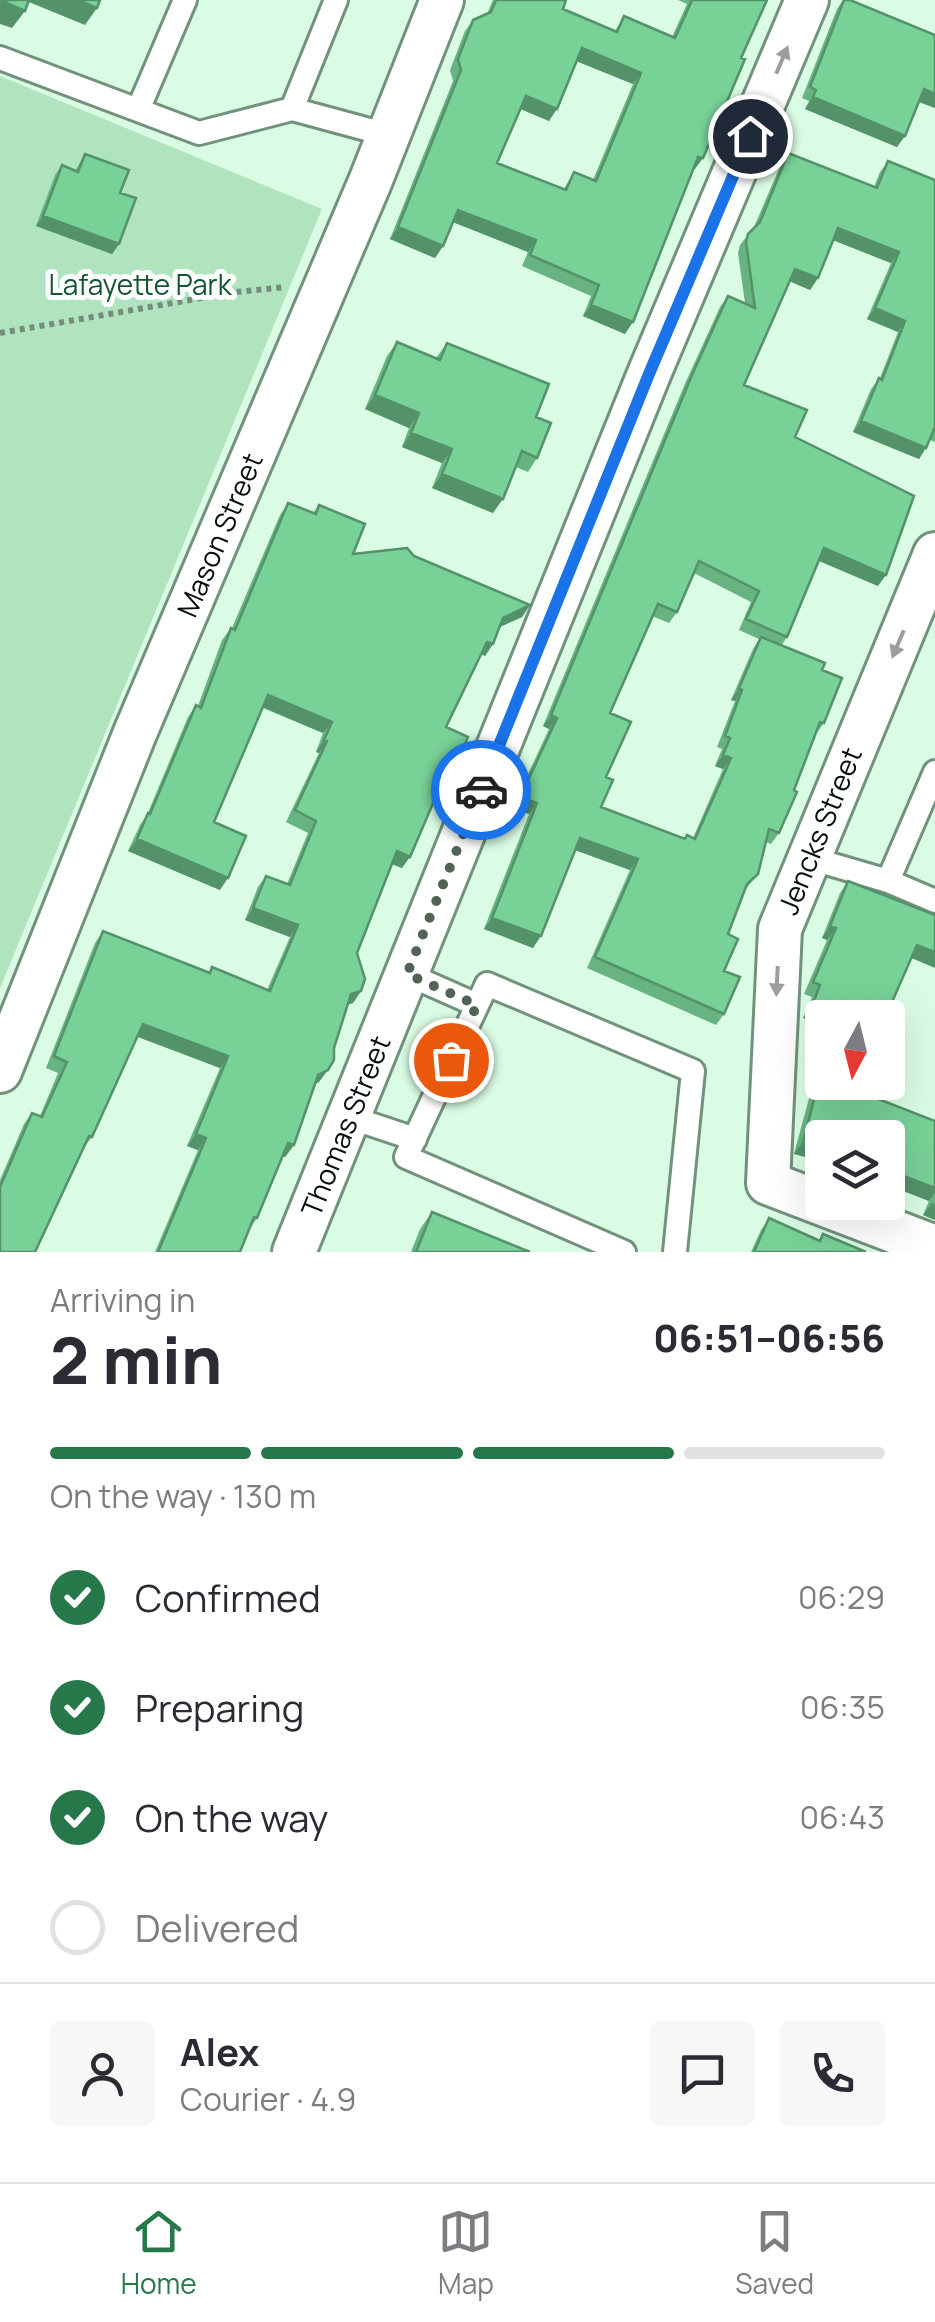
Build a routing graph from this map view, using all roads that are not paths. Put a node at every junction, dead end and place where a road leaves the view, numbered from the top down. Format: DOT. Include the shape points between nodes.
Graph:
graph roads {
  1 [pos="186,0"];
  2 [pos="336,0"];
  3 [pos="442,0"];
  4 [pos="807,0"];
  5 [pos="0,58"];
  6 [pos="292,109"];
  7 [pos="138,110"];
  8 [pos="388,135"];
  9 [pos="935,554"];
  10 [pos="935,772"];
  11 [pos="809,858"];
  12 [pos="888,881"];
  13 [pos="935,901"];
  14 [pos="407,974"];
  15 [pos="477,1005"];
  16 [pos="0,1070"];
  17 [pos="349,1117"];
  18 [pos="414,1138"];
  19 [pos="935,1247"];
  20 [pos="294,1252"];
  21 [pos="624,1252"];
  22 [pos="676,1252"];
  1 -- 7 [label="lane"];
  2 -- 6 [label="lane"];
  3 -- 8 [label="street, Mason Street"];
  14 -- 4 [label="street, Thomas Street, one-way"];
  5 -- 7 [label="lane"];
  6 -- 7 [label="lane" via="199,133"];
  6 -- 8 [label="lane"];
  8 -- 16 [label="street, Mason Street"];
  9 -- 11 [label="street, Jencks Street, one-way"];
  10 -- 12 [label="lane"];
  11 -- 12 [label="lane"];
  11 -- 19 [label="street, Jencks Street, one-way" via="780,930 768,1182"];
  12 -- 13 [label="lane"];
  14 -- 15 [label="lane"];
  14 -- 17 [label="street, Thomas Street"];
  15 -- 18 [label="lane"];
  15 -- 22 [label="lane" via="487,984 693,1072"];
  17 -- 18 [label="lane"];
  17 -- 20 [label="street, Thomas Street"];
  18 -- 21 [label="lane" via="406,1156"];
}
